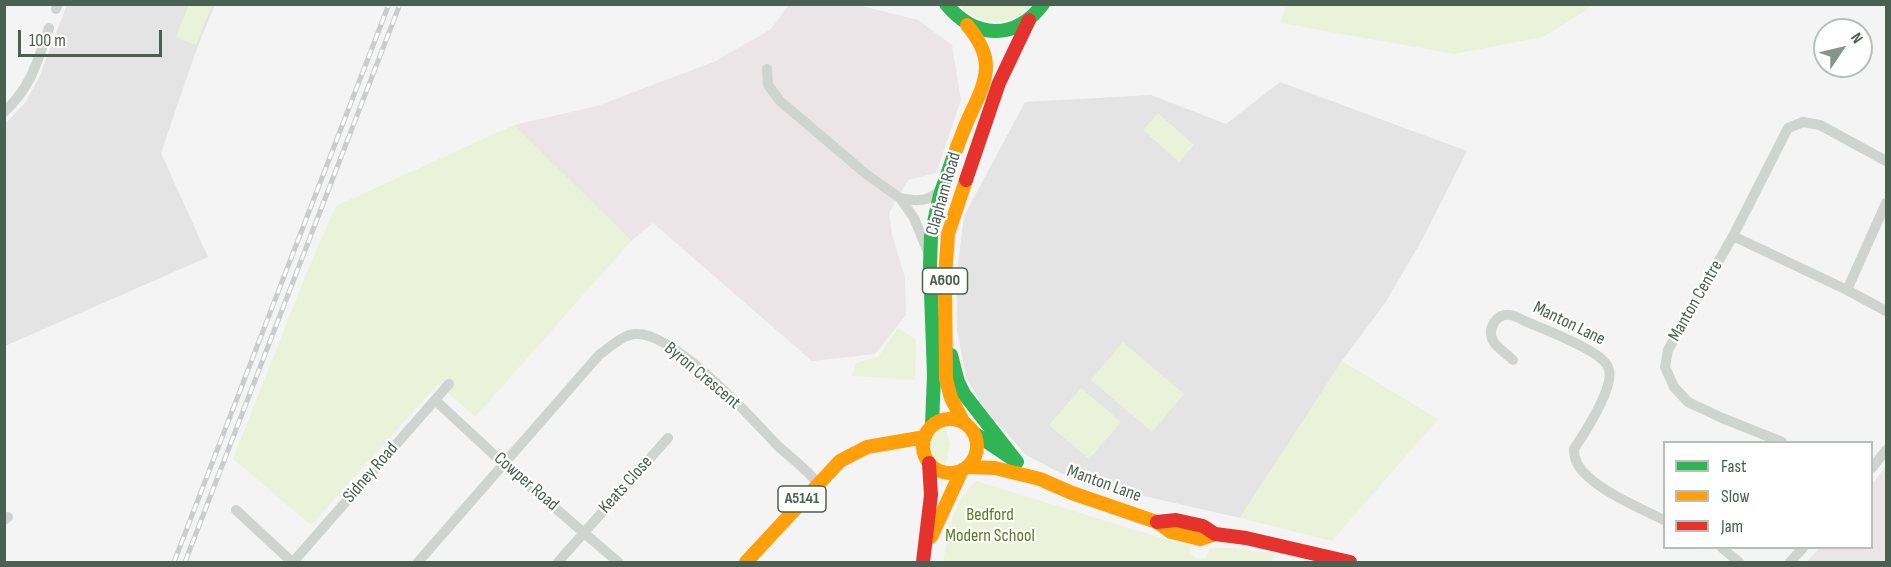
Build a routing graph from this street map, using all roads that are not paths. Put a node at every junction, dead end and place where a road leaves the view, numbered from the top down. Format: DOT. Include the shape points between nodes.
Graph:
graph roads {
  1 [pos="945,5"];
  2 [pos="1044,6"];
  3 [pos="1029,20"];
  4 [pos="967,26"];
  5 [pos="49,28"];
  6 [pos="767,69"];
  7 [pos="4,112"];
  8 [pos="974,153"];
  9 [pos="1887,161"];
  10 [pos="943,186"];
  11 [pos="900,198"];
  12 [pos="1887,202"];
  13 [pos="936,208"];
  14 [pos="909,210"];
  15 [pos="1733,236"];
  16 [pos="930,258"];
  17 [pos="1847,290"];
  18 [pos="1887,311"];
  19 [pos="947,344"];
  20 [pos="1513,360"];
  21 [pos="449,384"];
  22 [pos="435,400"];
  23 [pos="963,421"];
  24 [pos="928,431"];
  25 [pos="974,433"];
  26 [pos="668,438"];
  27 [pos="1780,441"];
  28 [pos="896,442"];
  29 [pos="1887,450"];
  30 [pos="927,459"];
  31 [pos="1017,462"];
  32 [pos="505,465"];
  33 [pos="1873,467"];
  34 [pos="965,468"];
  35 [pos="1040,479"];
  36 [pos="818,484"];
  37 [pos="236,510"];
  38 [pos="1663,519"];
  39 [pos="584,533"];
  40 [pos="926,548"];
  41 [pos="1723,549"];
  42 [pos="1802,549"];
  43 [pos="293,562"];
  44 [pos="418,562"];
  45 [pos="558,562"];
  46 [pos="618,562"];
  47 [pos="746,562"];
  48 [pos="923,562"];
  49 [pos="1350,562"];
  50 [pos="1739,562"];
  51 [pos="1790,562"];
  1 -- 4 [label="main road, Clapham Road"];
  2 -- 3 [label="main road"];
  3 -- 4 [label="main road" via="999,32"];
  3 -- 8 [label="main road, Clapham Road / A600" via="1012,53"];
  4 -- 10 [label="main road, Clapham Road / A600" via="983,46 986,75"];
  5 -- 7 [label="street" via="27,87"];
  6 -- 11 [label="street" via="768,85 780,101"];
  8 -- 13 [label="main road" via="960,168 946,201"];
  8 -- 19 [label="main road, Clapham Road / A600" via="947,241"];
  9 -- 15 [label="street, Manton Centre" via="1820,125 1803,122 1788,128"];
  10 -- 11 [label="street" via="924,200"];
  10 -- 13 [label="main road, Clapham Road / A600"];
  11 -- 14 [label="street"];
  12 -- 17 [label="street"];
  13 -- 14 [label="street" via="918,214"];
  13 -- 16 [label="main road, Clapham Road / A600"];
  14 -- 16 [label="street"];
  15 -- 17 [label="street"];
  15 -- 27 [label="street, Manton Centre" via="1668,350 1665,368 1674,387 1688,402"];
  16 -- 24 [label="main road, Clapham Road / A600" via="934,381"];
  17 -- 18 [label="street"];
  19 -- 23 [label="main road, Clapham Road / A600" via="948,393"];
  19 -- 31 [label="main road" via="964,394"];
  20 -- 38 [label="street, Manton Lane" via="1493,341 1491,331 1500,317 1509,315 1603,359 1609,381 1574,449 1576,462 1611,493"];
  21 -- 22 [label="street, Sidney Road"];
  22 -- 32 [label="street, Cowper Road"];
  22 -- 43 [label="street, Sidney Road"];
  23 -- 24 [label="main road" via="946,418"];
  23 -- 25 [label="main road, A600"];
  24 -- 28 [label="main road, A5141"];
  24 -- 30 [label="main road, A600" via="923,450"];
  25 -- 31 [label="main road, Manton Lane"];
  25 -- 34 [label="main road, A600" via="977,453"];
  26 -- 39 [label="street, Keats Close"];
  28 -- 30 [label="main road"];
  28 -- 36 [label="main road, A5141" via="867,447 840,461"];
  29 -- 33 [label="street"];
  30 -- 34 [label="main road" via="946,472"];
  30 -- 40 [label="main road, A600" via="931,495"];
  31 -- 35 [label="main road, Manton Lane"];
  32 -- 36 [label="street, Byron Crescent" via="599,355 633,334 651,336 671,346 712,380"];
  32 -- 39 [label="street, Cowper Road"];
  32 -- 44 [label="street, Byron Crescent"];
  34 -- 35 [label="main road, Manton Lane" via="995,468"];
  34 -- 40 [label="main road, A600"];
  35 -- 49 [label="main road, Manton Lane" via="1157,522 1176,520 1203,526 1215,534"];
  36 -- 47 [label="main road, A5141"];
  37 -- 43 [label="street"];
  39 -- 45 [label="street, Keats Close"];
  39 -- 46 [label="street, Cowper Road"];
  40 -- 48 [label="main road, A600"];
  41 -- 50 [label="street"];
  42 -- 51 [label="street"];
}
